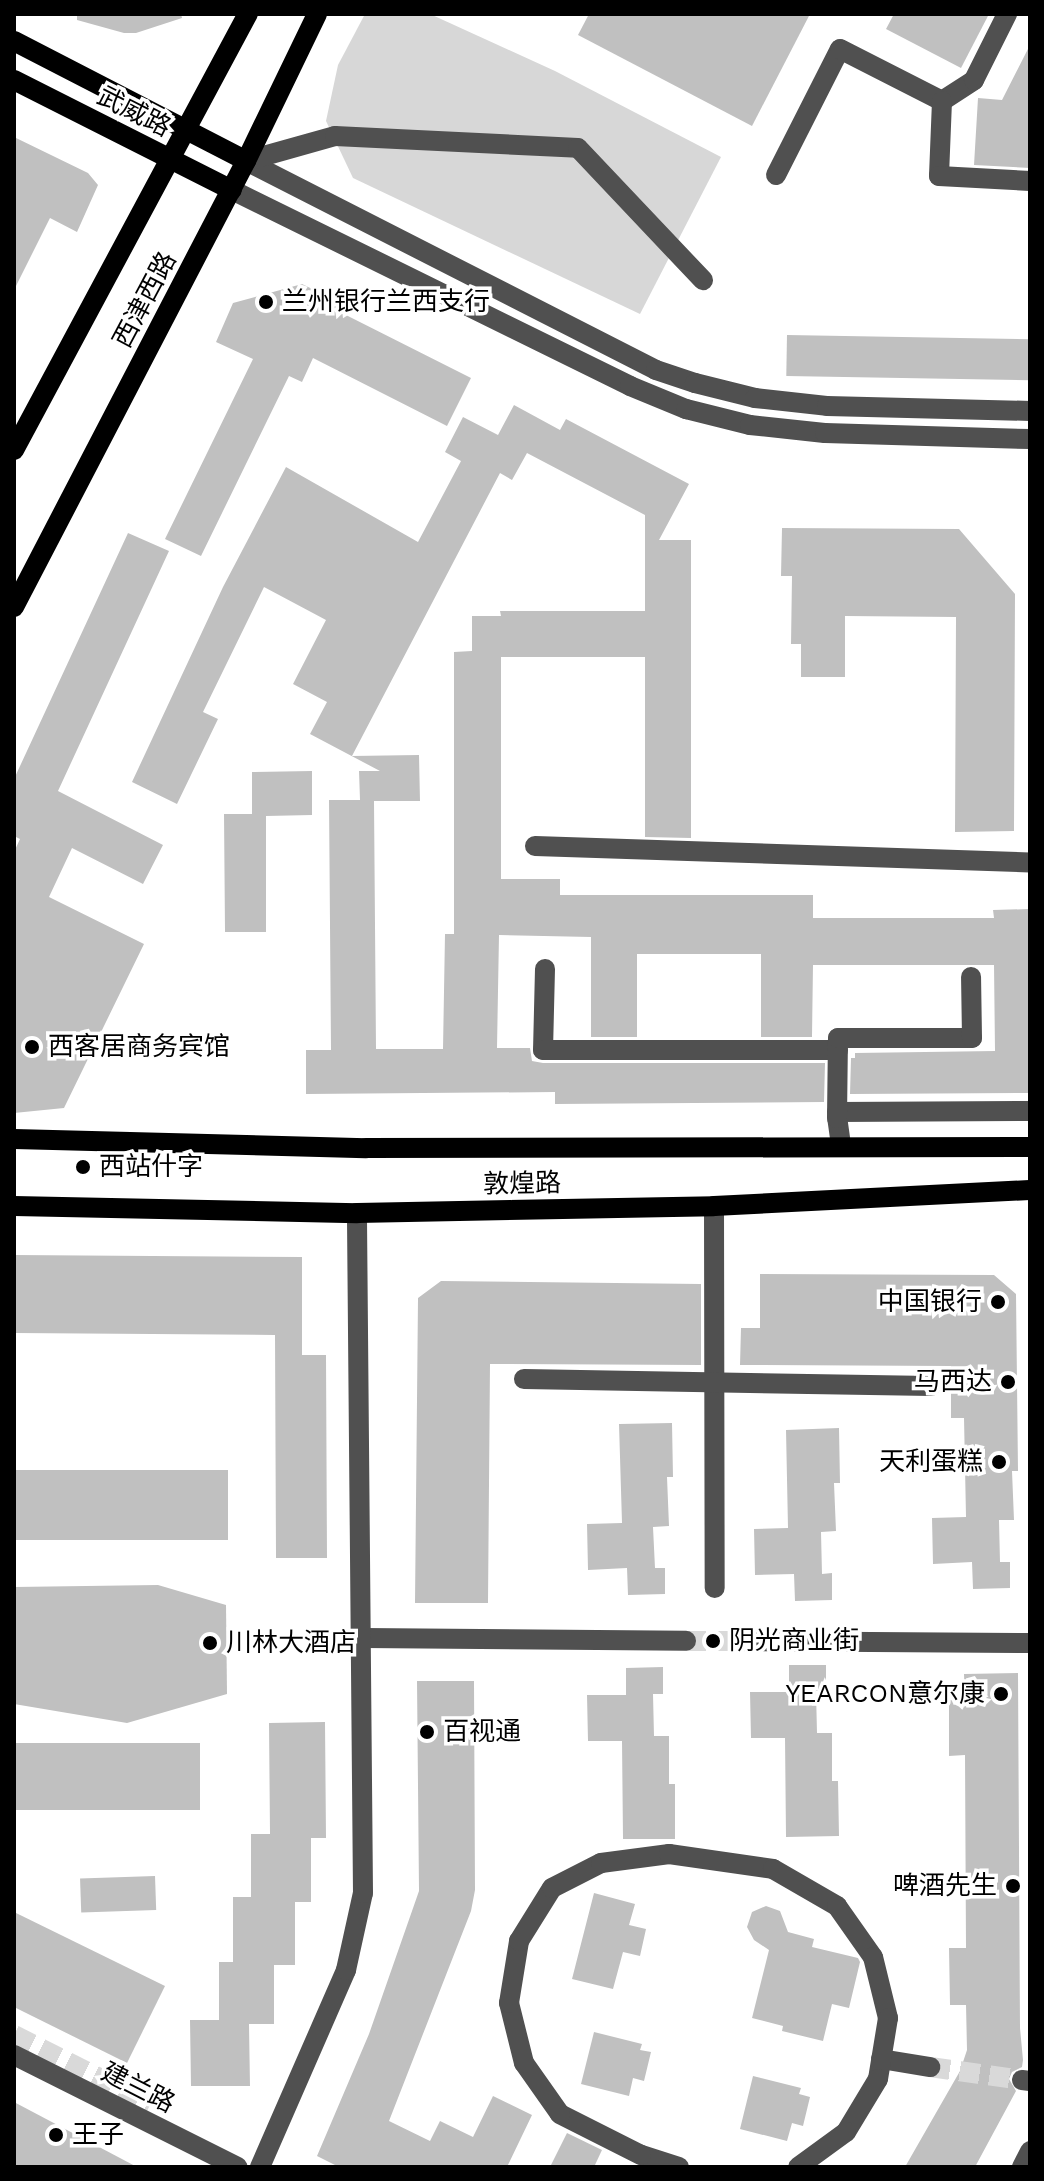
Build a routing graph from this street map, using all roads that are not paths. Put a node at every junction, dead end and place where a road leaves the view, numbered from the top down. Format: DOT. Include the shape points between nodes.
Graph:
graph roads {
  1 [pos="248,14"];
  2 [pos="317,14"];
  3 [pos="1007,14"];
  4 [pos="14,41"];
  5 [pos="14,80"];
  6 [pos="942,101"];
  7 [pos="184,131"];
  8 [pos="171,160"];
  9 [pos="246,161"];
  10 [pos="776,175"];
  11 [pos="1030,181"];
  12 [pos="232,190"];
  13 [pos="703,280"];
  14 [pos="1030,411"];
  15 [pos="1030,439"];
  16 [pos="14,450"];
  17 [pos="14,607"];
  18 [pos="535,846"];
  19 [pos="1030,862"];
  20 [pos="545,969"];
  21 [pos="971,977"];
  22 [pos="838,1050"];
  23 [pos="1030,1111"];
  24 [pos="837,1112"];
  25 [pos="14,1139"];
  26 [pos="841,1145"];
  27 [pos="1030,1147"];
  28 [pos="1030,1190"];
  29 [pos="14,1206"];
  30 [pos="714,1206"];
  31 [pos="357,1213"];
  32 [pos="524,1379"];
  33 [pos="714,1382"];
  34 [pos="931,1386"];
  35 [pos="715,1588"];
  36 [pos="364,1638"];
  37 [pos="686,1641"];
  38 [pos="739,1641"];
  39 [pos="1030,1643"];
  40 [pos="14,2055"];
  41 [pos="881,2059"];
  42 [pos="930,2067"];
  43 [pos="1030,2151"];
  44 [pos="238,2167"];
  45 [pos="260,2167"];
  46 [pos="679,2167"];
  47 [pos="798,2167"];
  48 [pos="1022,2167"];
  1 -- 7 [label="main road, 西津西路"];
  2 -- 9 [label="main road, 西津西路"];
  3 -- 6 [label="street" via="974,80"];
  4 -- 7 [label="main road, 武威路"];
  5 -- 8 [label="main road, 武威路"];
  6 -- 10 [label="street" via="840,49"];
  6 -- 11 [label="street" via="939,176"];
  7 -- 8 [label="main road, 西津西路"];
  7 -- 9 [label="main road, 武威路"];
  8 -- 12 [label="main road, 武威路"];
  8 -- 16 [label="main road, 西津西路"];
  9 -- 12 [label="main road, 西津西路"];
  9 -- 13 [label="street" via="335,136 578,148"];
  9 -- 14 [label="street" via="656,370 695,383 755,398 827,406"];
  12 -- 15 [label="street" via="686,409 750,425 825,433"];
  12 -- 17 [label="main road, 西津西路"];
  18 -- 19 [label="street"];
  20 -- 22 [label="street" via="543,1050"];
  21 -- 22 [label="street" via="972,1038 838,1038"];
  22 -- 24 [label="street"];
  23 -- 24 [label="street"];
  24 -- 26 [label="street"];
  25 -- 26 [label="main road, 敦煌路" via="366,1148"];
  26 -- 27 [label="main road, 敦煌路"];
  28 -- 30 [label="main road, 敦煌路"];
  29 -- 31 [label="main road, 敦煌路"];
  30 -- 31 [label="main road, 敦煌路"];
  30 -- 33 [label="street"];
  31 -- 36 [label="street"];
  32 -- 33 [label="street"];
  33 -- 34 [label="street"];
  33 -- 35 [label="street"];
  36 -- 37 [label="street"];
  36 -- 45 [label="street" via="363,1893 346,1970"];
  38 -- 39 [label="street"];
  40 -- 44 [label="street, 建兰路"];
  41 -- 42 [label="street"];
  41 -- 46 [label="street" via="888,2018 873,1957 837,1906 773,1869 669,1854 601,1863 552,1888 519,1941 509,2003 524,2063 560,2114 641,2155"];
  41 -- 47 [label="street" via="878,2079 846,2132"];
  43 -- 48 [label="street"];
}
